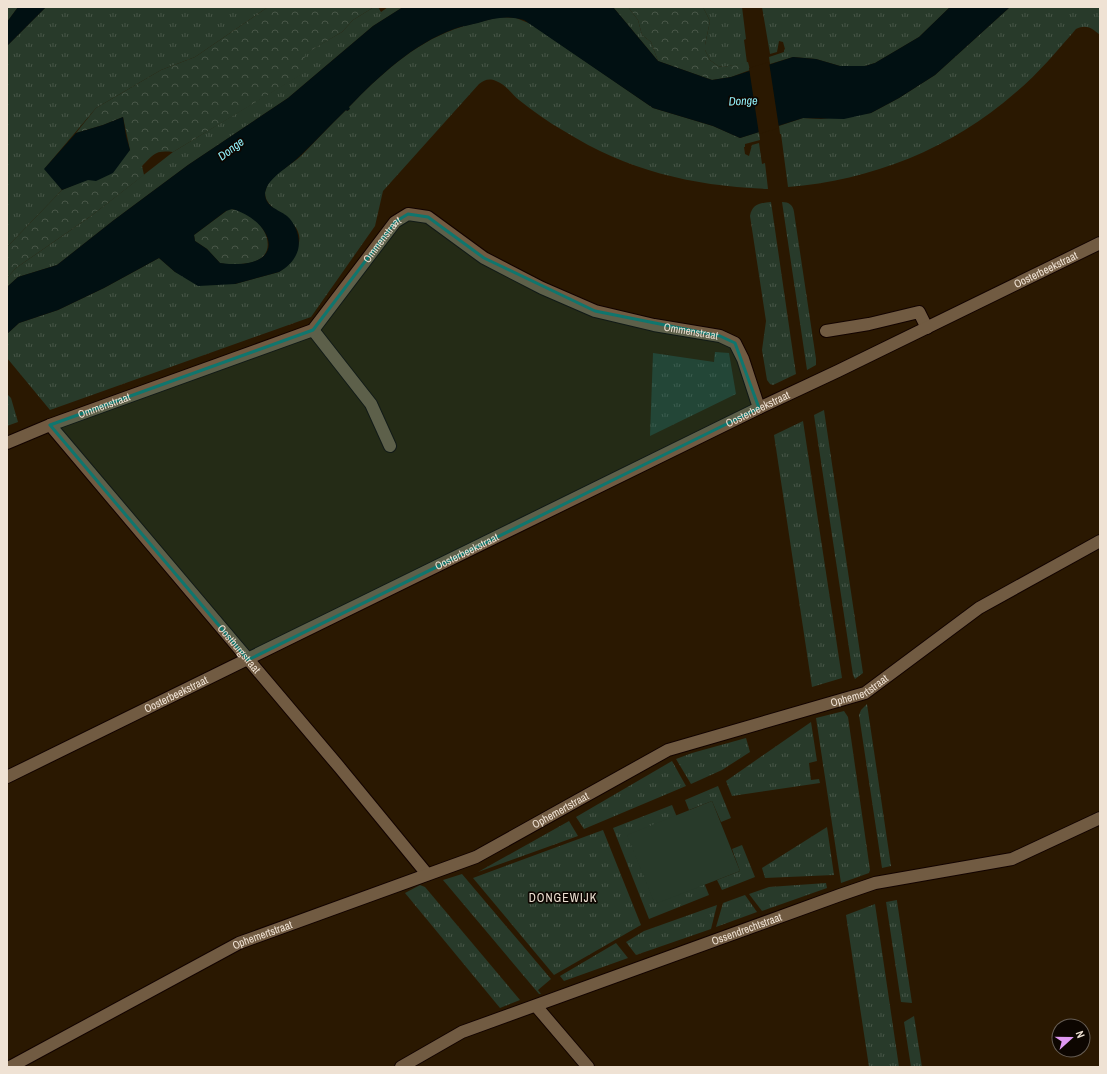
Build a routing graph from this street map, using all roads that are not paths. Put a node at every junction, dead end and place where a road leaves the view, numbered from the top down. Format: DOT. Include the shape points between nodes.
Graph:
graph roads {
  1 [pos="1100,243"];
  2 [pos="927,328"];
  3 [pos="313,330"];
  4 [pos="826,331"];
  5 [pos="759,408"];
  6 [pos="50,425"];
  7 [pos="7,443"];
  8 [pos="390,446"];
  9 [pos="1100,541"];
  10 [pos="248,660"];
  11 [pos="7,777"];
  12 [pos="1100,818"];
  13 [pos="427,874"];
  14 [pos="536,1006"];
  15 [pos="10,1067"];
  16 [pos="401,1067"];
  17 [pos="588,1067"];
  1 -- 2 [label="street, Oosterbeekstraat"];
  2 -- 4 [label="street" via="919,312"];
  2 -- 5 [label="street, Oosterbeekstraat"];
  3 -- 5 [label="street, Ommenstraat" via="395,222 408,214 428,217 484,258 595,312 720,336 735,343"];
  3 -- 6 [label="street, Ommenstraat"];
  3 -- 8 [label="street" via="371,404"];
  5 -- 10 [label="street, Oosterbeekstraat"];
  6 -- 7 [label="street, Ommenstraat"];
  6 -- 10 [label="street, Oostburgstraat"];
  9 -- 13 [label="street, Ophemertstraat" via="978,608 865,693 668,750 476,857"];
  10 -- 11 [label="street, Oosterbeekstraat"];
  10 -- 13 [label="street, Oostburgstraat"];
  12 -- 14 [label="street, Ossendrechtstraat" via="1012,859 875,883"];
  13 -- 15 [label="street, Ophemertstraat" via="239,943"];
  14 -- 16 [label="street, Ossendrechtstraat" via="462,1032"];
  14 -- 17 [label="street"];
}
